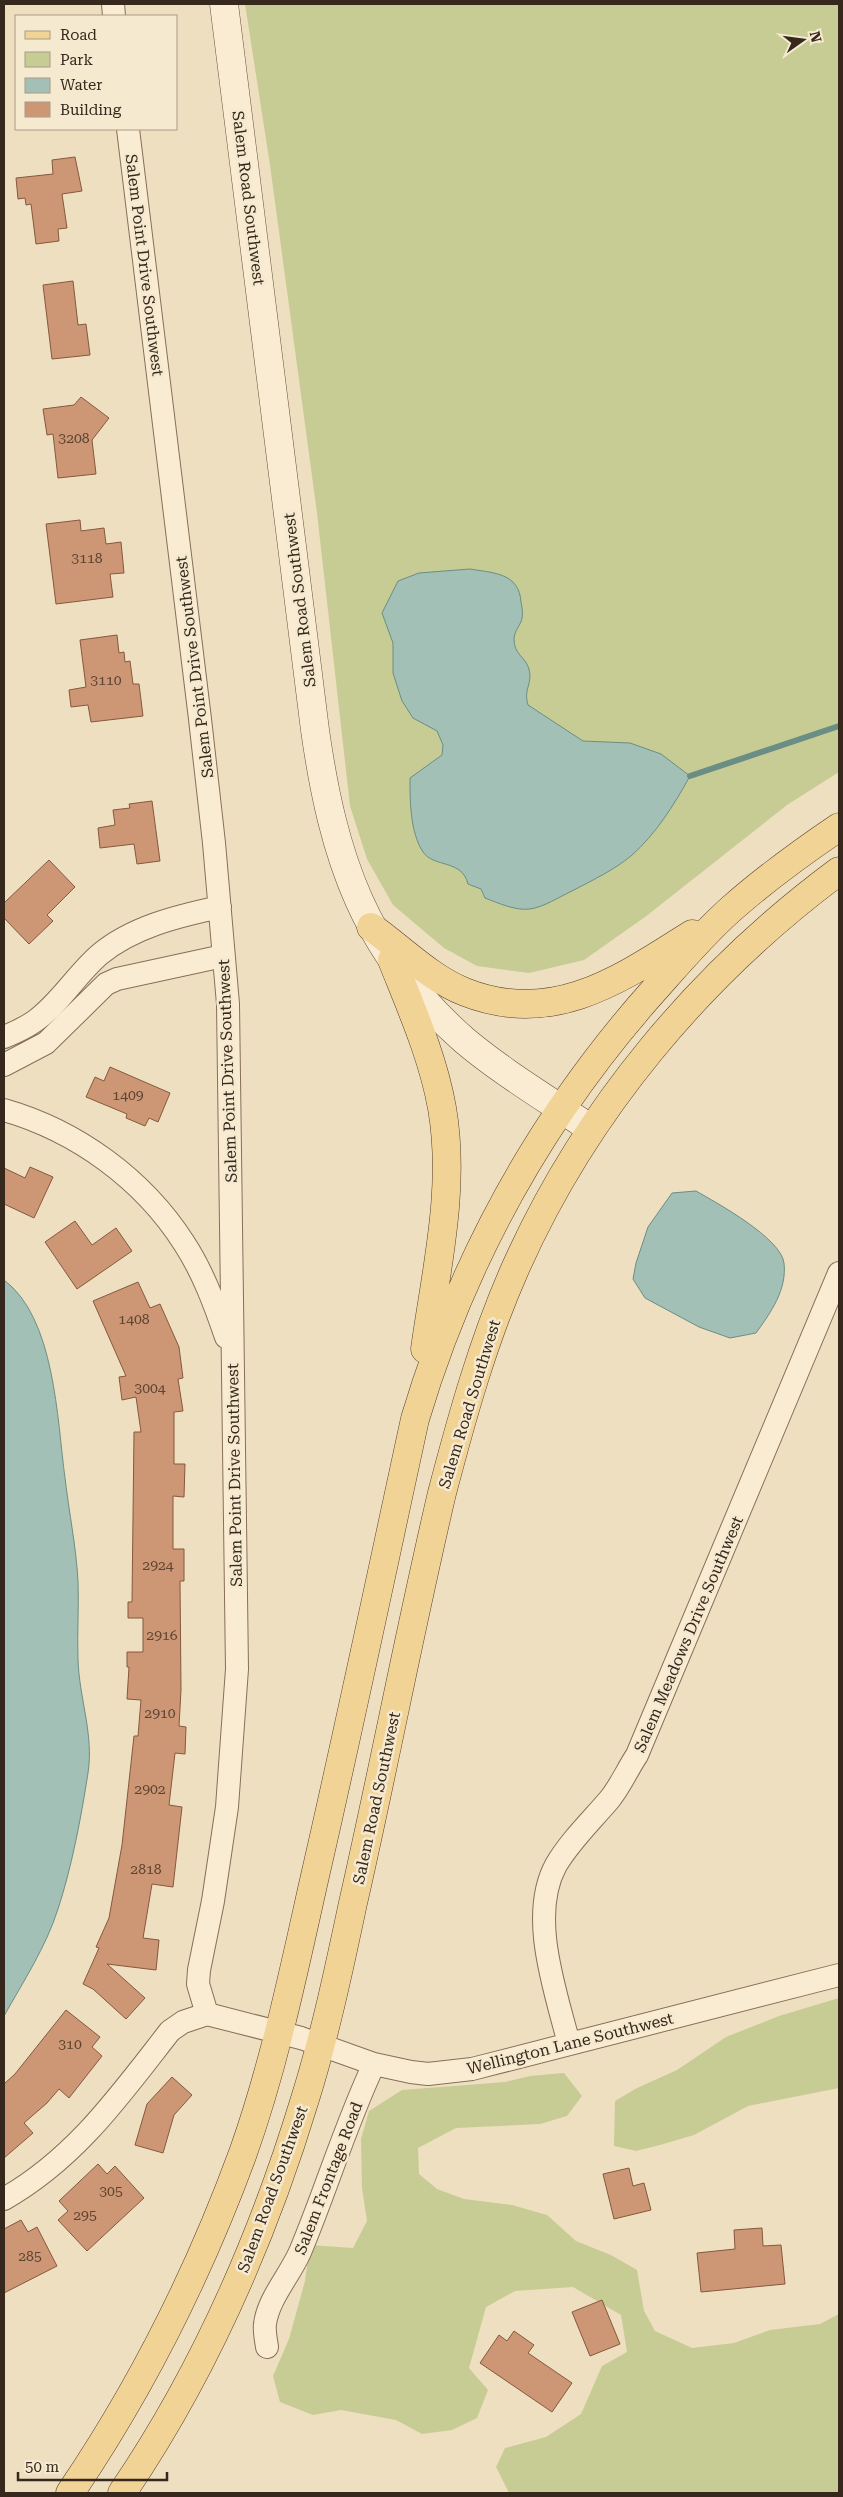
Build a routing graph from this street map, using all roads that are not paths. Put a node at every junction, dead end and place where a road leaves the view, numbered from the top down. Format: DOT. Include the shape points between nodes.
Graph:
graph roads {
  1 [pos="224,4"];
  2 [pos="128,130"];
  3 [pos="839,827"];
  4 [pos="839,871"];
  5 [pos="220,907"];
  6 [pos="731,909"];
  7 [pos="372,927"];
  8 [pos="223,956"];
  9 [pos="392,960"];
  10 [pos="4,1037"];
  11 [pos="4,1065"];
  12 [pos="560,1108"];
  13 [pos="4,1110"];
  14 [pos="592,1129"];
  15 [pos="839,1273"];
  16 [pos="231,1355"];
  17 [pos="415,1418"];
  18 [pos="839,1975"];
  19 [pos="207,2014"];
  20 [pos="300,2038"];
  21 [pos="569,2044"];
  22 [pos="374,2064"];
  23 [pos="4,2199"];
  24 [pos="266,2347"];
  25 [pos="70,2493"];
  26 [pos="122,2493"];
  1 -- 7 [label="main road, Salem Road Southwest" via="323,783 338,849"];
  2 -- 5 [label="street, Salem Point Drive Southwest"];
  3 -- 6 [label="main road"];
  4 -- 14 [label="main road" via="775,922 712,982 649,1053"];
  5 -- 8 [label="street, Salem Point Drive Southwest"];
  5 -- 10 [label="street" via="170,919 117,943 85,968 34,1022"];
  6 -- 7 [label="main road" via="615,981 575,998 540,1003 490,1000 464,992 434,974"];
  6 -- 12 [label="main road" via="623,1024"];
  7 -- 9 [label="main road, Salem Road Southwest"];
  8 -- 11 [label="street" via="106,984 46,1043"];
  8 -- 16 [label="street, Salem Point Drive Southwest" via="230,1066"];
  9 -- 12 [label="main road, Salem Road Southwest" via="418,993 464,1040"];
  9 -- 17 [label="main road" via="434,1077 446,1140 444,1214"];
  12 -- 14 [label="main road, Salem Road Southwest"];
  12 -- 17 [label="main road, Salem Road Southwest" via="506,1197 481,1246 443,1331"];
  13 -- 16 [label="street" via="69,1136 125,1174 184,1243 219,1317"];
  14 -- 20 [label="main road, Salem Road Southwest" via="538,1218 514,1270 479,1363 427,1558 381,1780"];
  15 -- 21 [label="street, Salem Meadows Drive Southwest" via="637,1755 610,1798 555,1867 548,1890 545,1948"];
  16 -- 19 [label="street, Salem Point Drive Southwest" via="237,1670 227,1807 199,1970 198,1984"];
  17 -- 20 [label="main road, Salem Road Southwest"];
  18 -- 21 [label="street, Wellington Lane Southwest"];
  19 -- 20 [label="street"];
  19 -- 23 [label="street" via="183,2022 170,2031 70,2152 45,2173"];
  20 -- 22 [label="street, Wellington Lane Southwest"];
  20 -- 25 [label="main road, Salem Road Southwest" via="262,2095 243,2152 193,2274 139,2385"];
  20 -- 26 [label="main road, Salem Road Southwest" via="286,2160 241,2273 190,2378"];
  21 -- 22 [label="street, Wellington Lane Southwest" via="454,2072 411,2072"];
  22 -- 24 [label="street, Salem Frontage Road" via="353,2110 298,2255 270,2308 265,2324"];
}
